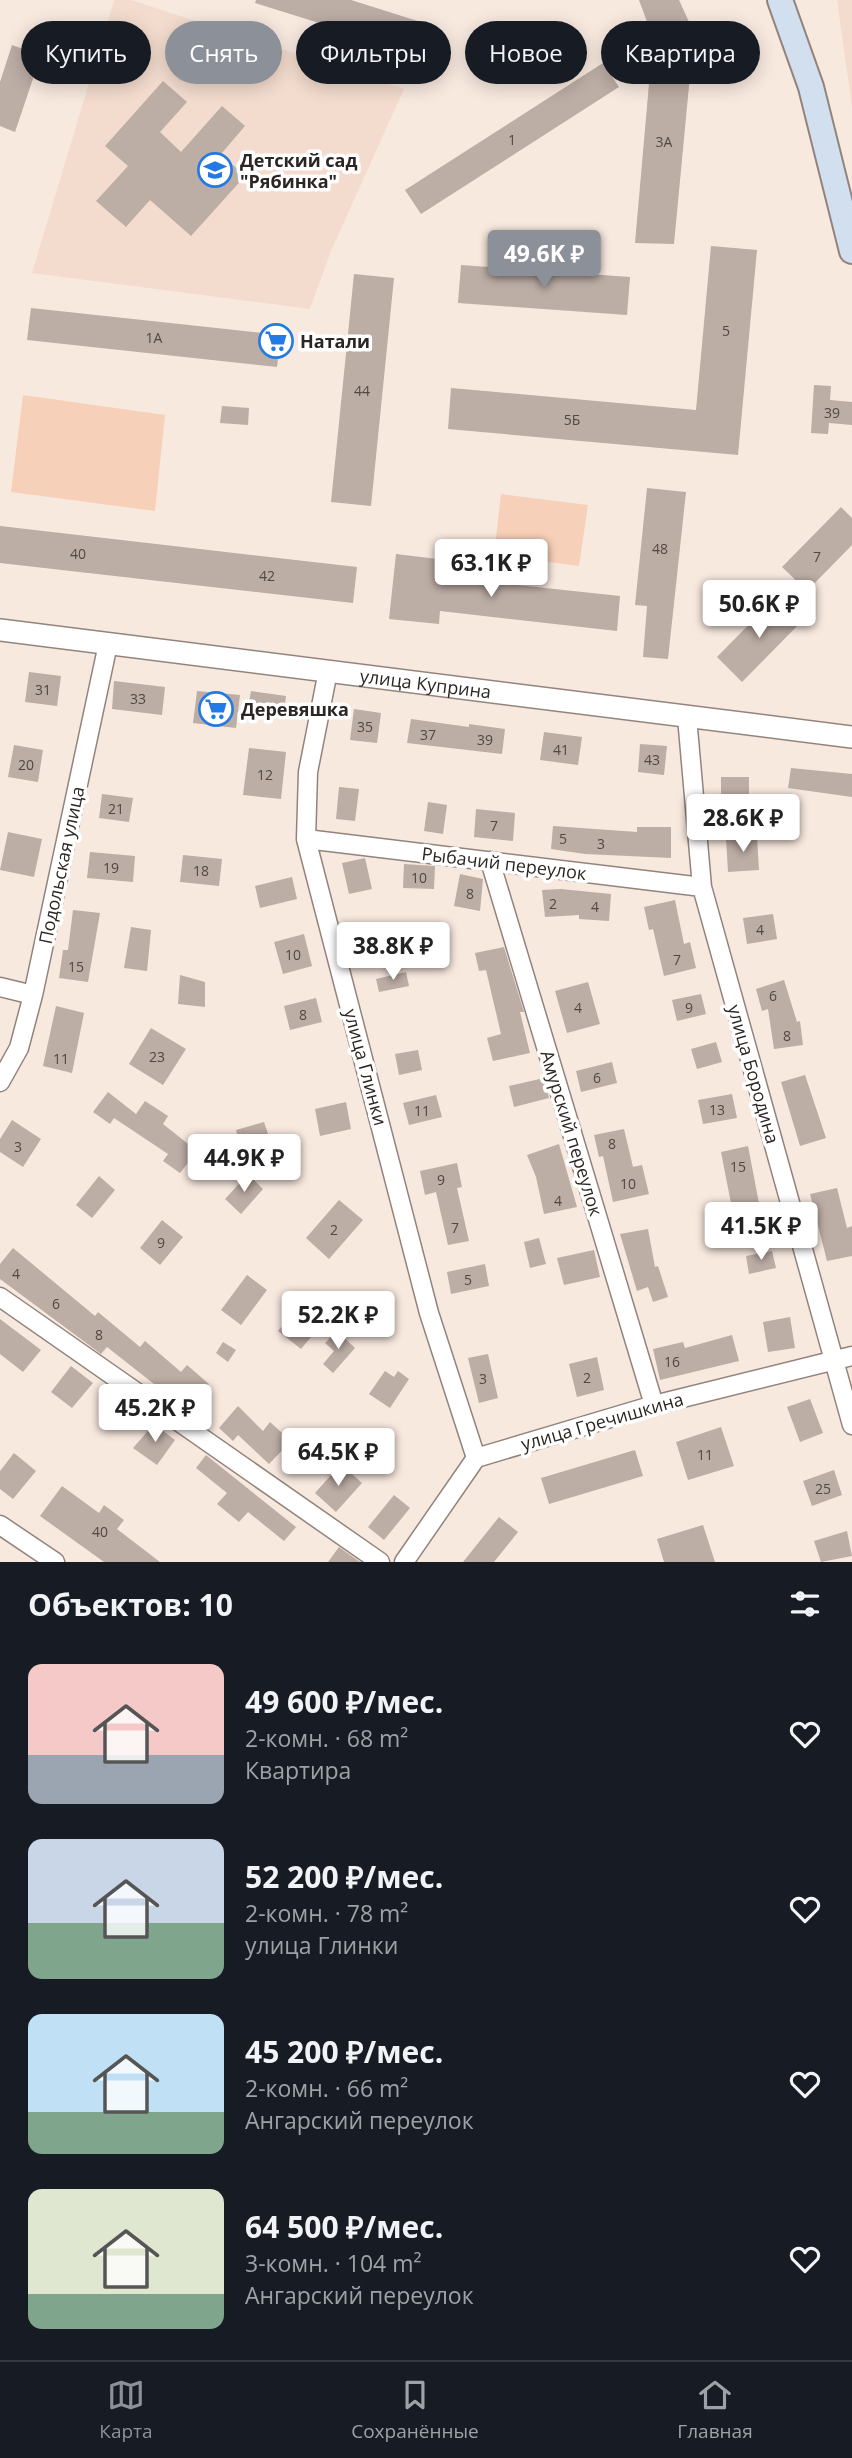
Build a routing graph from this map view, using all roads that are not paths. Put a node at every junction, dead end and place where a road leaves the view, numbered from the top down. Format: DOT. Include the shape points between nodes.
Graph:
graph roads {
  1 [pos="780,0"];
  2 [pos="852,251"];
  3 [pos="0,630"];
  4 [pos="108,644"];
  5 [pos="328,671"];
  6 [pos="687,716"];
  7 [pos="852,737"];
  8 [pos="306,839"];
  9 [pos="490,861"];
  10 [pos="702,887"];
  11 [pos="0,987"];
  12 [pos="33,995"];
  13 [pos="0,1082"];
  14 [pos="0,1297"];
  15 [pos="843,1358"];
  16 [pos="654,1405"];
  17 [pos="852,1425"];
  18 [pos="475,1458"];
  19 [pos="0,1525"];
  20 [pos="55,1562"];
  21 [pos="380,1562"];
  22 [pos="404,1562"];
  1 -- 2 [label="main road" via="799,51"];
  3 -- 4 [label="street, улица Куприна"];
  4 -- 5 [label="street, улица Куприна"];
  4 -- 12 [label="street, Подольская улица"];
  5 -- 6 [label="street, улица Куприна"];
  5 -- 8 [label="street, улица Глинки" via="308,772"];
  6 -- 7 [label="street, улица Куприна"];
  6 -- 10 [label="street, улица Бородина"];
  8 -- 9 [label="street, Рыбачий переулок"];
  8 -- 18 [label="street, улица Глинки" via="429,1313"];
  9 -- 10 [label="street, Рыбачий переулок"];
  9 -- 16 [label="street, Амурский переулок"];
  10 -- 15 [label="street, улица Бородина"];
  11 -- 12 [label="street"];
  12 -- 13 [label="street, Подольская улица" via="19,1048"];
  14 -- 21 [label="street"];
  15 -- 16 [label="street, улица Гречишкина"];
  15 -- 17 [label="street, улица Бородина"];
  16 -- 18 [label="street, улица Гречишкина"];
  18 -- 22 [label="street"];
  19 -- 20 [label="street"];
}
